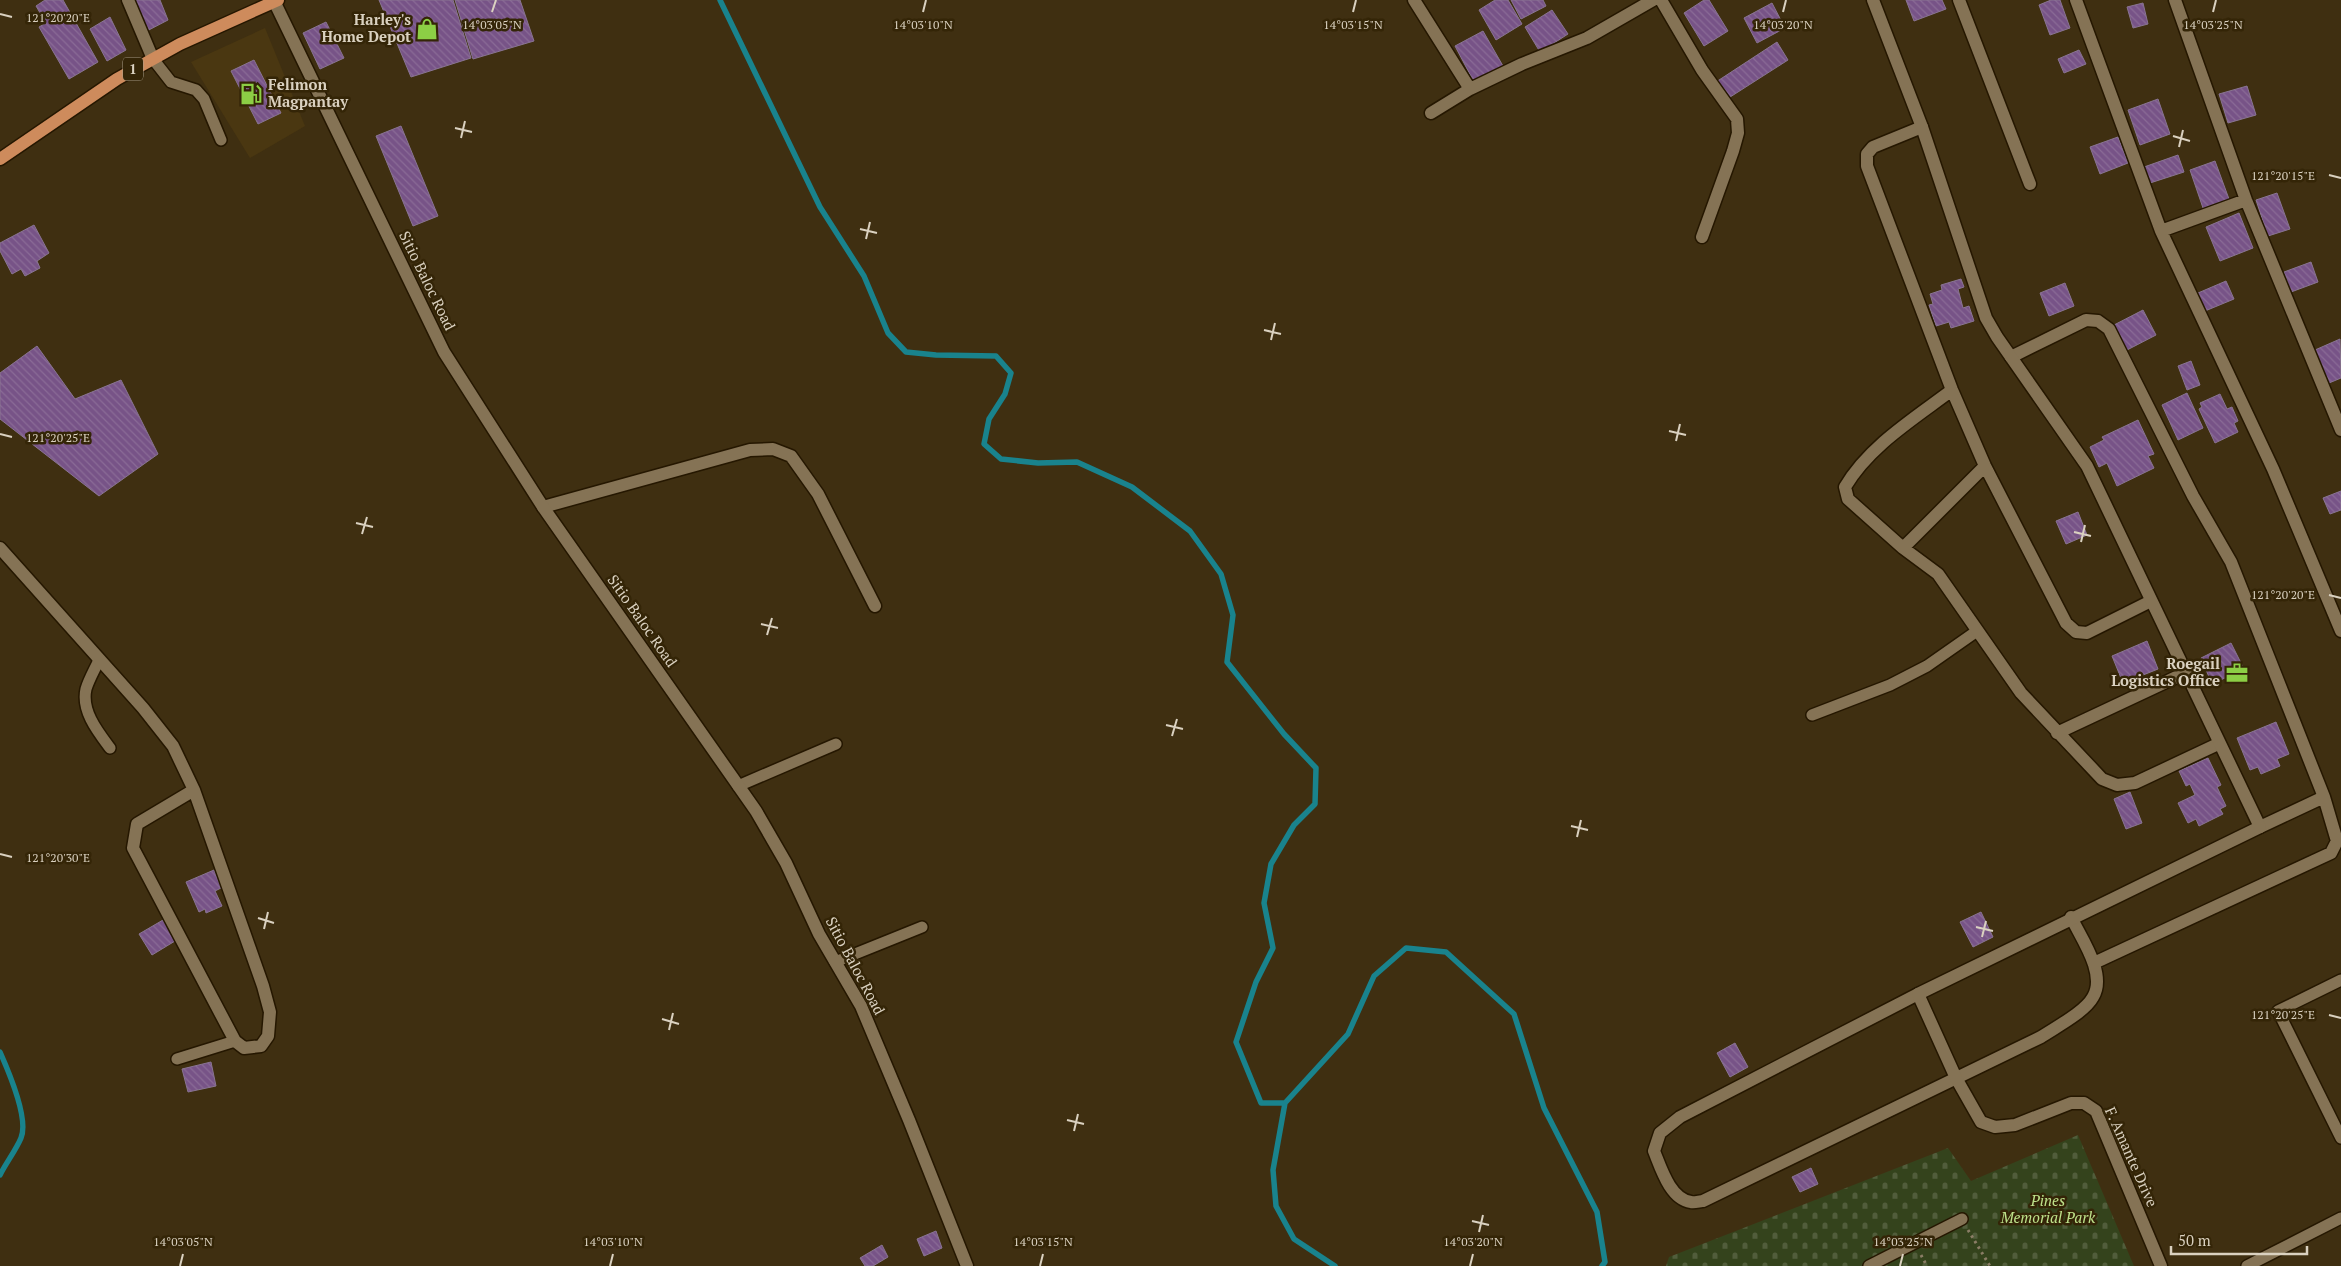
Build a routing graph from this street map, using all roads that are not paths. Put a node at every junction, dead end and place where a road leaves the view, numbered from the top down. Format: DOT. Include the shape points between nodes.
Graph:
graph roads {
  1 [pos="128,0"];
  2 [pos="1414,0"];
  3 [pos="1653,0"];
  4 [pos="1661,0"];
  5 [pos="1873,0"];
  6 [pos="1959,0"];
  7 [pos="2076,0"];
  8 [pos="2175,0"];
  9 [pos="276,1"];
  10 [pos="153,59"];
  11 [pos="1470,89"];
  12 [pos="1431,113"];
  13 [pos="1922,127"];
  14 [pos="221,140"];
  15 [pos="0,159"];
  16 [pos="2030,184"];
  17 [pos="2246,200"];
  18 [pos="2161,231"];
  19 [pos="1702,237"];
  20 [pos="2011,357"];
  21 [pos="1952,390"];
  22 [pos="2341,430"];
  23 [pos="1985,466"];
  24 [pos="543,508"];
  25 [pos="0,548"];
  26 [pos="1903,548"];
  27 [pos="2151,601"];
  28 [pos="875,606"];
  29 [pos="1977,631"];
  30 [pos="2341,631"];
  31 [pos="99,660"];
  32 [pos="2185,673"];
  33 [pos="1812,715"];
  34 [pos="2057,732"];
  35 [pos="836,744"];
  36 [pos="2218,744"];
  37 [pos="110,748"];
  38 [pos="738,786"];
  39 [pos="194,790"];
  40 [pos="2324,797"];
  41 [pos="2260,827"];
  42 [pos="2071,918"];
  43 [pos="922,927"];
  44 [pos="835,962"];
  45 [pos="2094,963"];
  46 [pos="2341,980"];
  47 [pos="1918,994"];
  48 [pos="235,1041"];
  49 [pos="177,1059"];
  50 [pos="1956,1078"];
  51 [pos="2341,1138"];
  52 [pos="2341,1218"];
  53 [pos="1962,1219"];
  54 [pos="967,1266"];
  55 [pos="1869,1266"];
  56 [pos="2161,1266"];
  57 [pos="2247,1266"];
  1 -- 10 [label="street"];
  2 -- 11 [label="street"];
  3 -- 11 [label="street" via="1587,38"];
  4 -- 19 [label="street" via="1702,70 1736,118 1738,133 1733,151"];
  5 -- 13 [label="street"];
  6 -- 16 [label="street"];
  7 -- 18 [label="street"];
  8 -- 17 [label="street"];
  9 -- 10 [label="main road, 1"];
  9 -- 24 [label="street, Sitio Baloc Road" via="444,352"];
  10 -- 14 [label="lane" via="171,82 196,90 204,99"];
  10 -- 15 [label="main road, 1" via="117,79"];
  11 -- 12 [label="street"];
  13 -- 20 [label="street" via="1986,318"];
  13 -- 21 [label="street" via="1873,147 1866,154 1867,166"];
  17 -- 18 [label="street"];
  17 -- 22 [label="street"];
  18 -- 30 [label="street" via="2273,469"];
  20 -- 27 [label="street" via="2086,466"];
  20 -- 40 [label="street" via="2086,320 2098,321 2109,329 2192,496 2231,562"];
  21 -- 23 [label="street"];
  21 -- 26 [label="street" via="1886,441 1853,473 1845,487 1848,500"];
  23 -- 26 [label="street"];
  23 -- 27 [label="street" via="2066,624 2076,632 2087,633"];
  24 -- 28 [label="street" via="750,450 773,449 791,456 818,494"];
  24 -- 38 [label="street, Sitio Baloc Road"];
  25 -- 31 [label="street"];
  26 -- 29 [label="street" via="1938,574"];
  27 -- 32 [label="street"];
  29 -- 33 [label="lane" via="1927,666 1890,685"];
  29 -- 34 [label="street" via="2021,693"];
  31 -- 37 [label="lane" via="86,690 87,706 92,723"];
  31 -- 39 [label="street" via="172,746"];
  32 -- 34 [label="street"];
  32 -- 36 [label="street"];
  34 -- 36 [label="street" via="2102,779 2117,785 2135,783"];
  35 -- 38 [label="lane"];
  36 -- 41 [label="street"];
  38 -- 44 [label="street, Sitio Baloc Road" via="786,863"];
  39 -- 48 [label="street" via="270,1012 268,1036 261,1046 244,1048"];
  39 -- 48 [label="street" via="137,824 133,848"];
  40 -- 41 [label="street"];
  40 -- 45 [label="street" via="2337,841 2331,853"];
  41 -- 42 [label="street"];
  42 -- 45 [label="street"];
  42 -- 47 [label="street"];
  43 -- 44 [label="lane"];
  44 -- 54 [label="street, Sitio Baloc Road" via="861,1006"];
  45 -- 50 [label="street" via="2097,985 2094,997 2082,1009 2041,1037"];
  46 -- 51 [label="lane" via="2278,1011"];
  47 -- 50 [label="street, F. Amante Drive"];
  47 -- 50 [label="street" via="1680,1117 1660,1133 1654,1151 1662,1171 1675,1194 1691,1202 1703,1200"];
  48 -- 49 [label="lane"];
  50 -- 56 [label="street, F. Amante Drive" via="1981,1122 1995,1127 2015,1124 2070,1103 2084,1103 2096,1111"];
  52 -- 57 [label="lane"];
  53 -- 55 [label="lane"];
}
